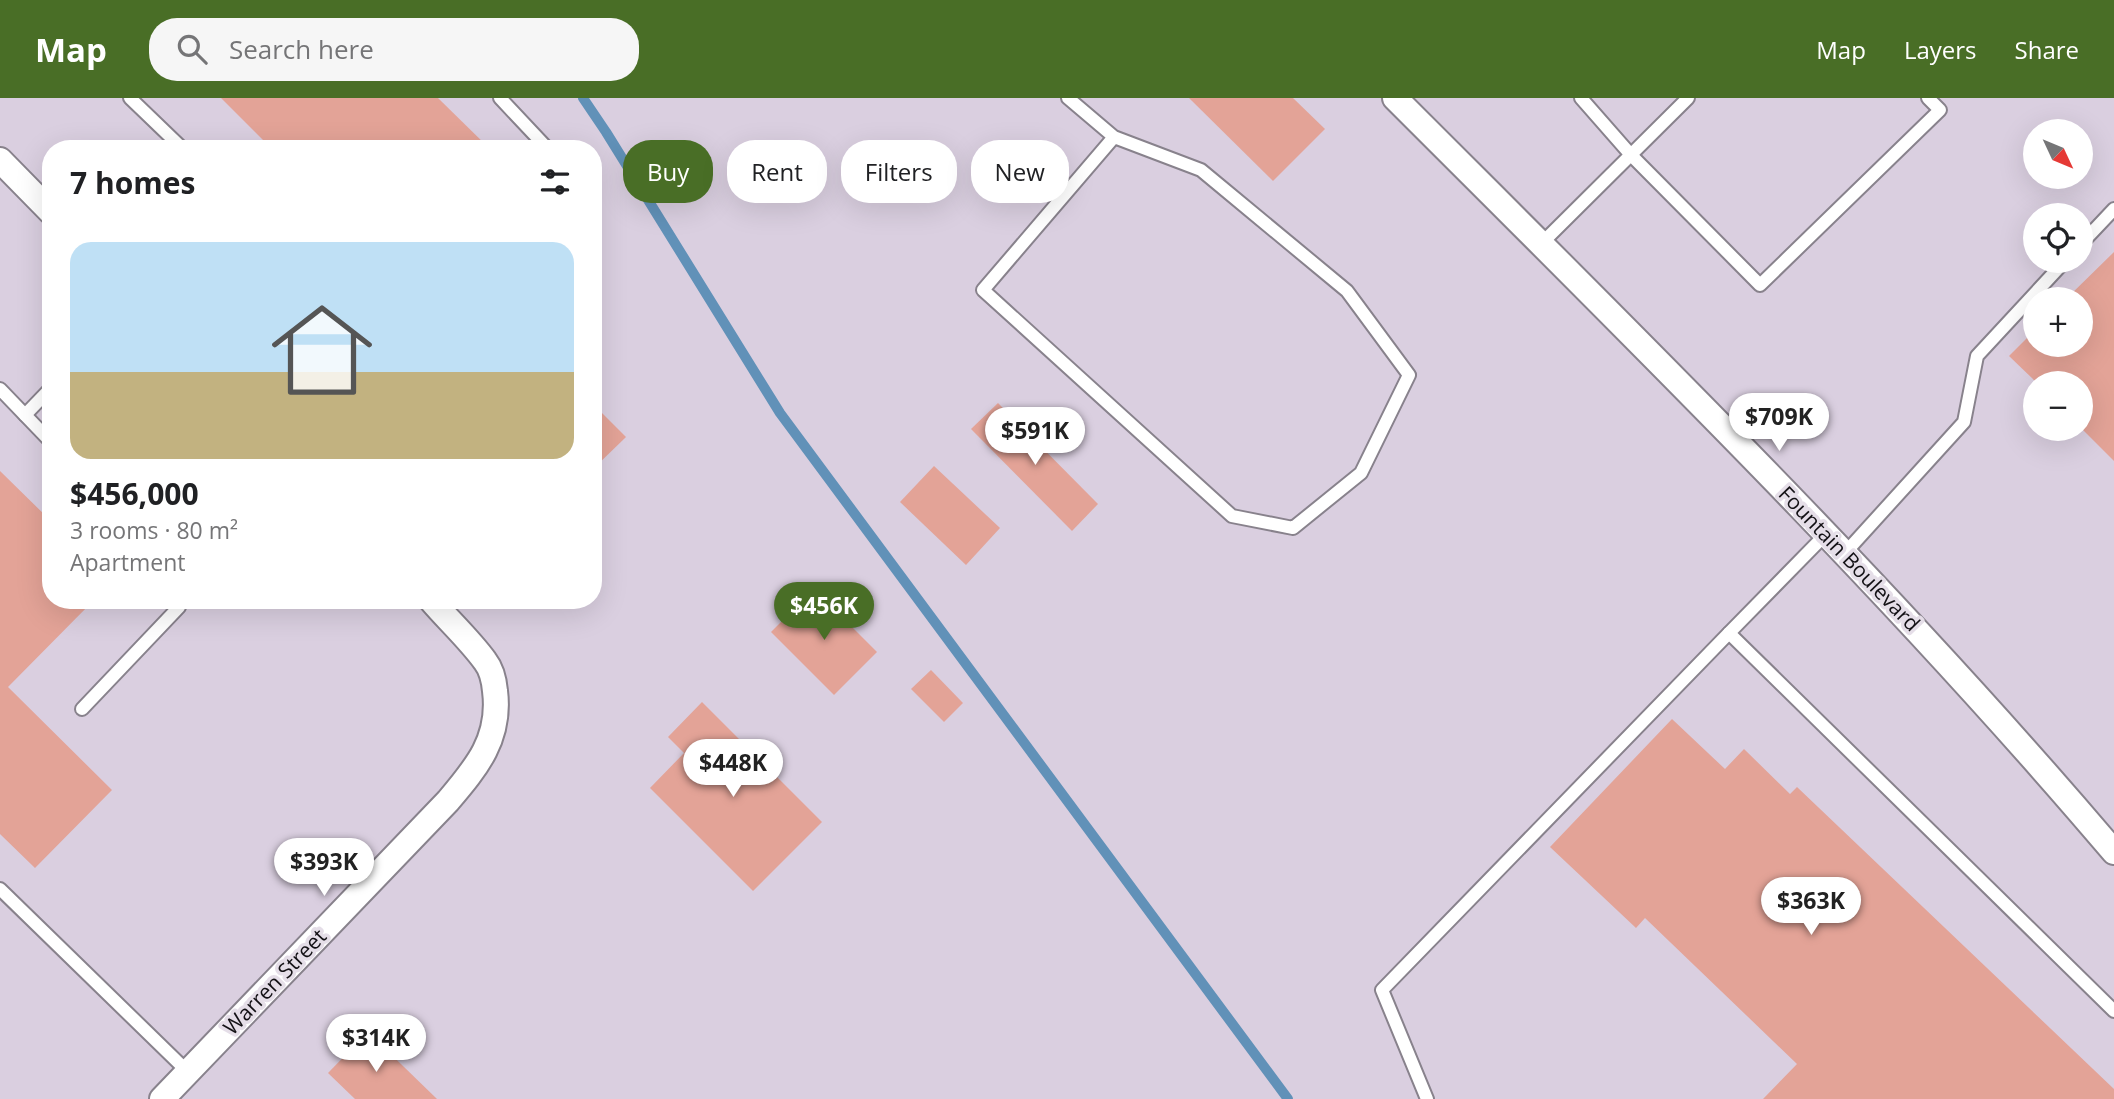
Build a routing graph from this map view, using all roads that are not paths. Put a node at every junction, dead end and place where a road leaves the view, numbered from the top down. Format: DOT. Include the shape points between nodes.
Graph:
graph roads {
  1 [pos="130,98"];
  2 [pos="500,98"];
  3 [pos="1068,98"];
  4 [pos="1395,98"];
  5 [pos="1581,98"];
  6 [pos="1688,98"];
  7 [pos="1928,98"];
  8 [pos="1114,137"];
  9 [pos="174,140"];
  10 [pos="540,140"];
  11 [pos="1631,155"];
  12 [pos="0,160"];
  13 [pos="42,203"];
  14 [pos="2114,209"];
  15 [pos="2093,231"];
  16 [pos="1541,244"];
  17 [pos="2054,273"];
  18 [pos="0,389"];
  19 [pos="42,397"];
  20 [pos="25,415"];
  21 [pos="42,433"];
  22 [pos="1826,534"];
  23 [pos="1845,553"];
  24 [pos="177,609"];
  25 [pos="438,609"];
  26 [pos="1729,633"];
  27 [pos="82,709"];
  28 [pos="2114,852"];
  29 [pos="0,889"];
  30 [pos="2114,1011"];
  31 [pos="188,1072"];
  32 [pos="162,1099"];
  33 [pos="1427,1099"];
  1 -- 9 [label="lane"];
  2 -- 10 [label="lane"];
  3 -- 8 [label="lane"];
  4 -- 16 [label="street, Fountain Boulevard"];
  5 -- 11 [label="lane"];
  6 -- 11 [label="lane"];
  7 -- 11 [label="lane" via="1940,110 1760,285"];
  8 -- 8 [label="lane" via="1202,170 1347,291 1409,375 1362,472 1293,528 1232,516 983,290"];
  11 -- 16 [label="lane"];
  12 -- 13 [label="street"];
  14 -- 15 [label="lane"];
  16 -- 22 [label="street, Fountain Boulevard"];
  17 -- 23 [label="lane" via="1977,356 1964,422"];
  18 -- 20 [label="lane"];
  19 -- 20 [label="lane"];
  20 -- 21 [label="lane"];
  22 -- 23 [label="street, Fountain Boulevard"];
  22 -- 26 [label="lane"];
  23 -- 28 [label="street, Fountain Boulevard"];
  24 -- 27 [label="lane"];
  25 -- 31 [label="street, Warren Street" via="494,677 497,706 493,734 475,769"];
  26 -- 30 [label="lane"];
  26 -- 33 [label="lane" via="1382,990"];
  29 -- 31 [label="lane"];
  31 -- 32 [label="street, Warren Street"];
}
